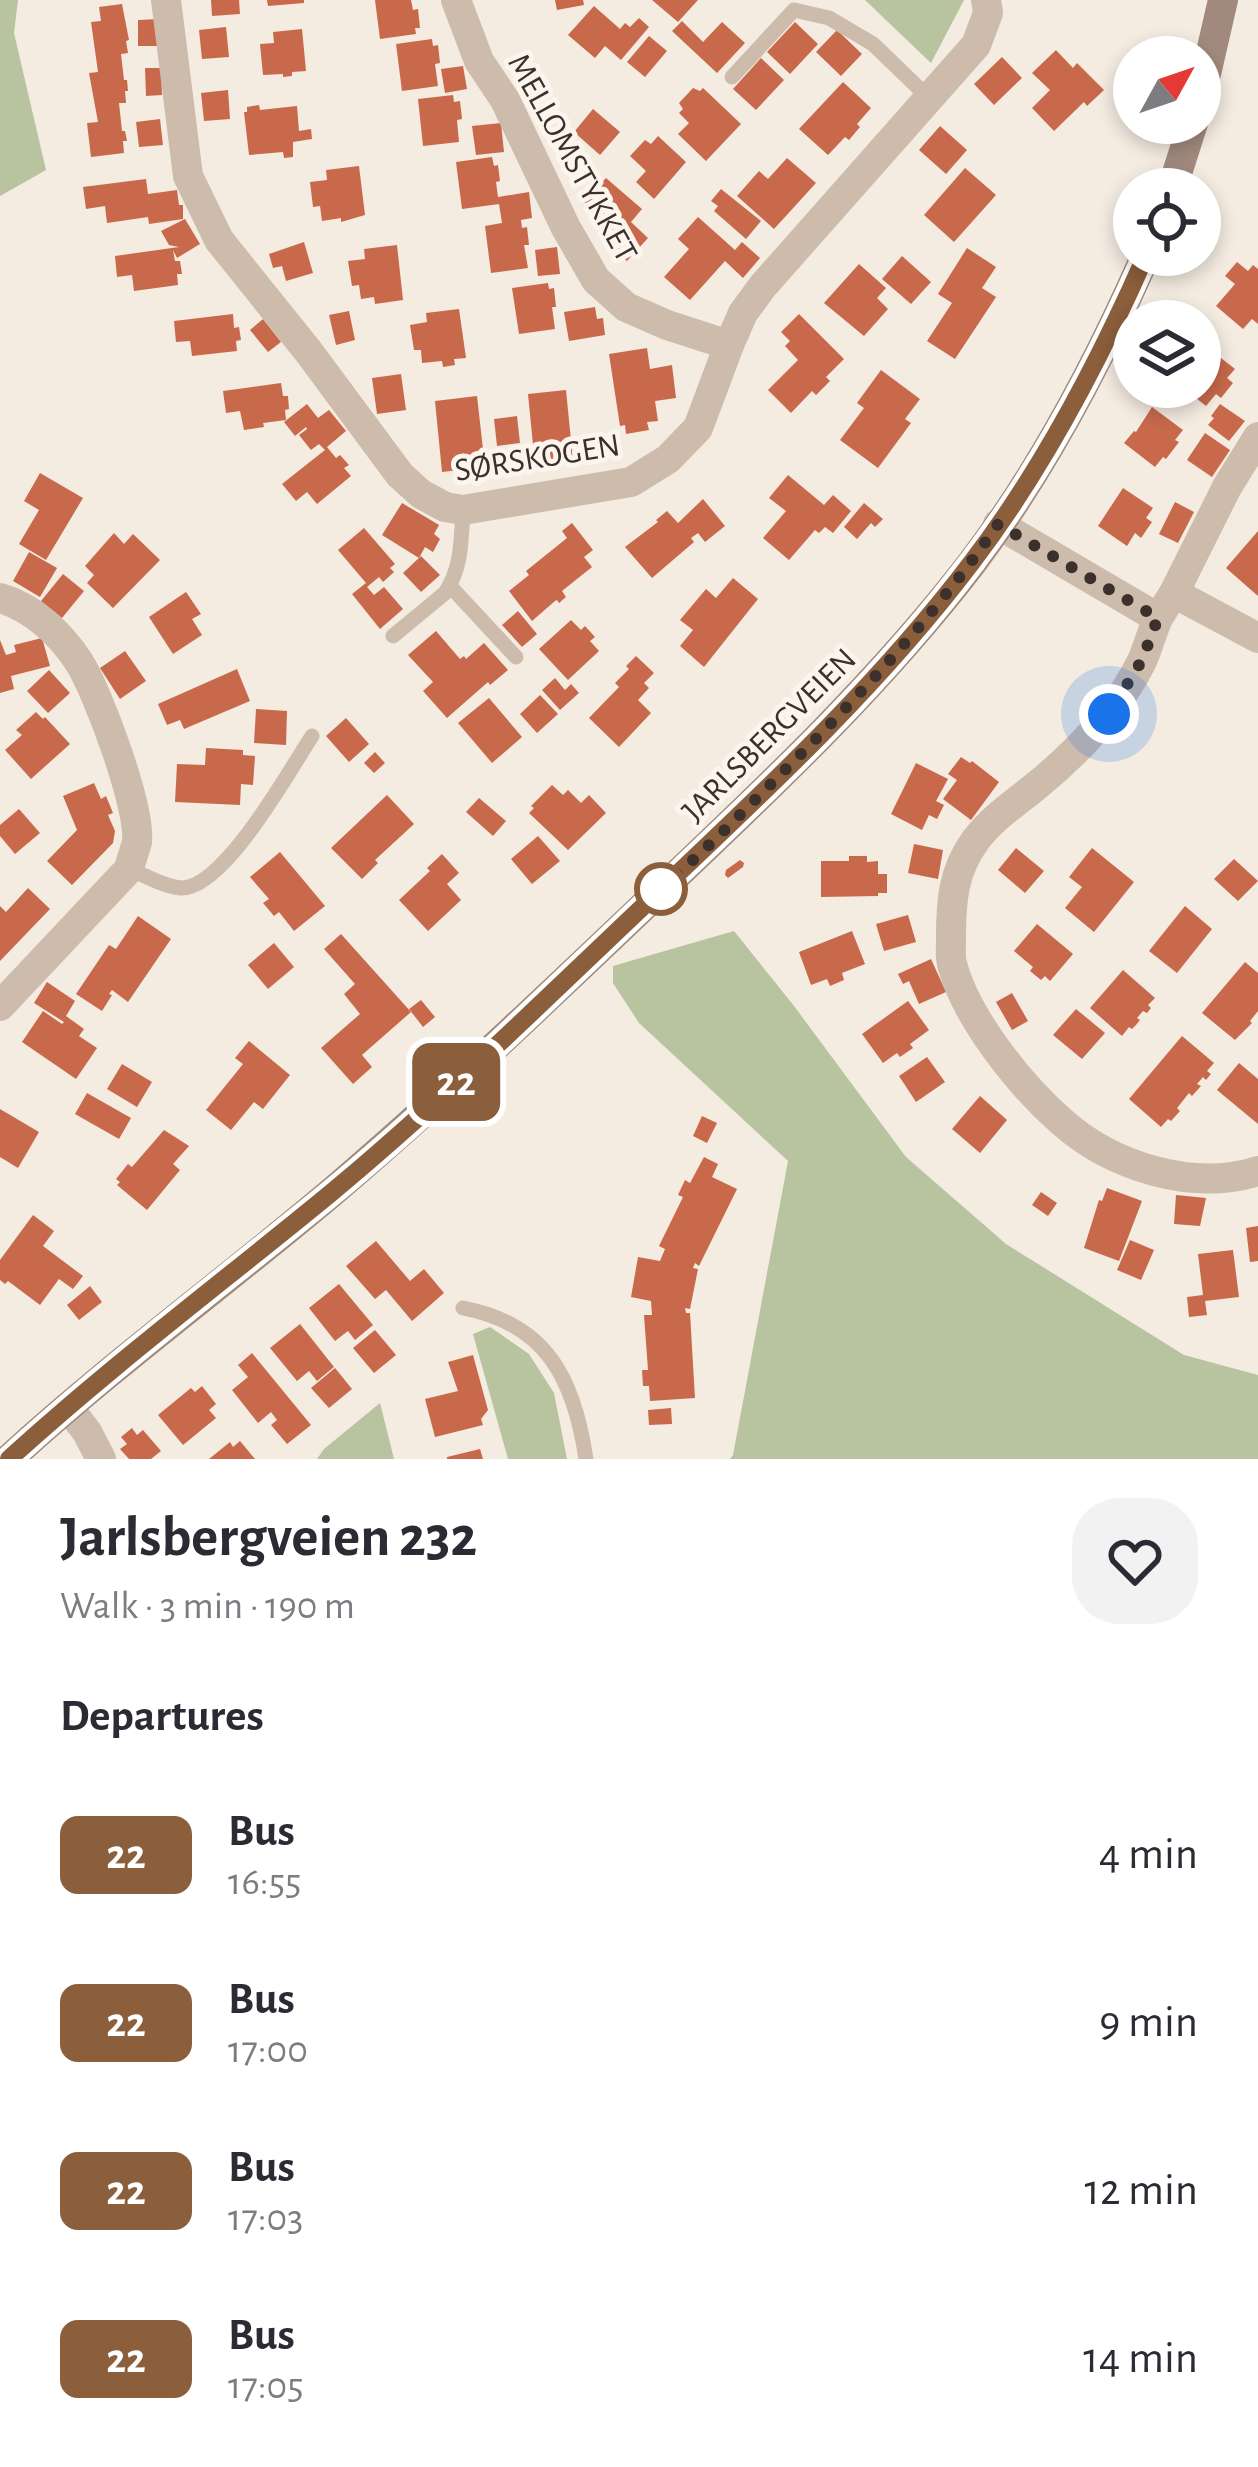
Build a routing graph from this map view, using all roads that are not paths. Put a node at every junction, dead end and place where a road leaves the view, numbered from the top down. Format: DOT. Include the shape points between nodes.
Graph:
graph roads {
  1 [pos="166,0"];
  2 [pos="456,0"];
  3 [pos="986,0"];
  4 [pos="1223,0"];
  5 [pos="1215,36"];
  6 [pos="732,76"];
  7 [pos="930,99"];
  8 [pos="1136,276"];
  9 [pos="729,345"];
  10 [pos="1258,437"];
  11 [pos="464,511"];
  12 [pos="998,524"];
  13 [pos="450,586"];
  14 [pos="0,598"];
  15 [pos="1166,605"];
  16 [pos="393,636"];
  17 [pos="1258,638"];
  18 [pos="516,657"];
  19 [pos="312,736"];
  20 [pos="129,869"];
  21 [pos="0,1006"];
  22 [pos="1258,1171"];
  23 [pos="463,1308"];
  24 [pos="68,1407"];
  25 [pos="9,1459"];
  26 [pos="101,1459"];
  27 [pos="586,1459"];
  1 -- 11 [label="street, SØRSKOGEN" via="188,176 219,240 400,475 421,494"];
  2 -- 9 [label="street, MELLOMSTYKKET" via="479,61 596,280 626,307"];
  3 -- 7 [label="street, SØRSKOGEN" via="976,45"];
  4 -- 5 [label="main road"];
  6 -- 7 [label="lane" via="794,10 829,18 873,44"];
  7 -- 9 [label="street, SØRSKOGEN" via="762,287"];
  8 -- 12 [label="main road, JARLSBERGVEIEN" via="1102,350"];
  9 -- 11 [label="street, SØRSKOGEN" via="698,428 668,459 631,482"];
  10 -- 15 [label="street"];
  11 -- 13 [label="lane"];
  12 -- 15 [label="street"];
  12 -- 24 [label="main road, JARLSBERGVEIEN" via="868,686 576,970 337,1188"];
  13 -- 16 [label="lane"];
  13 -- 18 [label="lane"];
  14 -- 20 [label="street" via="49,626 80,662 132,796 137,839"];
  15 -- 17 [label="street"];
  15 -- 22 [label="street" via="1109,714 974,842 951,898 951,962 1005,1059 1069,1128 1157,1173"];
  19 -- 20 [label="lane" via="240,845 200,885 181,888"];
  20 -- 21 [label="street"];
  23 -- 27 [label="lane" via="526,1333 550,1354 570,1391"];
  24 -- 25 [label="main road, JARLSBERGVEIEN"];
  24 -- 26 [label="street"];
}
